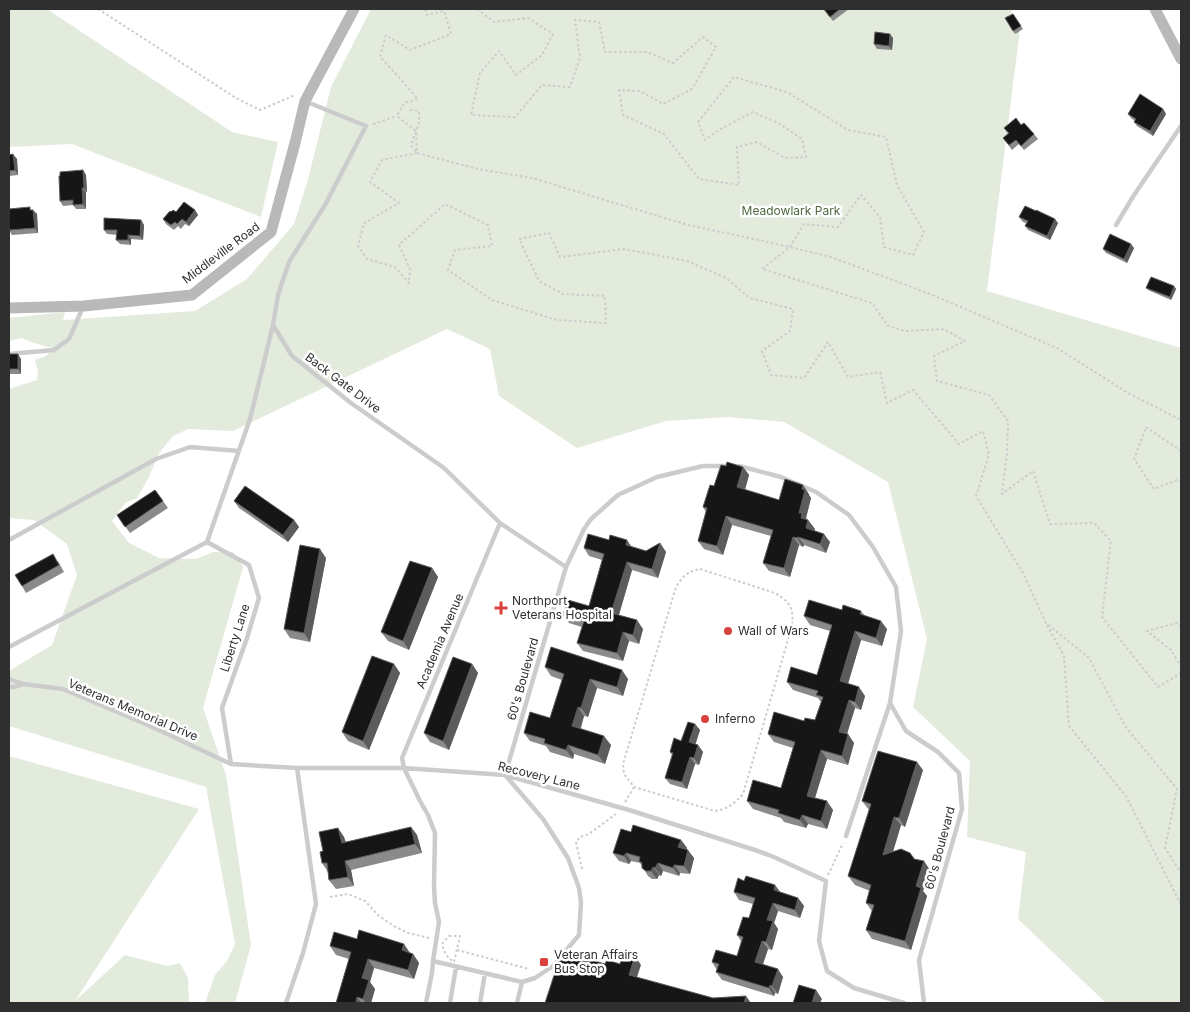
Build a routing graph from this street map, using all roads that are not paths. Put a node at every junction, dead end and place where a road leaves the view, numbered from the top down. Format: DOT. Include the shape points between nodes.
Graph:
graph roads {
  1 [pos="354,9"];
  2 [pos="1155,9"];
  3 [pos="1181,59"];
  4 [pos="305,101"];
  5 [pos="1181,126"];
  6 [pos="1116,225"];
  7 [pos="84,306"];
  8 [pos="9,308"];
  9 [pos="273,325"];
  10 [pos="9,354"];
  11 [pos="239,451"];
  12 [pos="500,523"];
  13 [pos="9,540"];
  14 [pos="208,542"];
  15 [pos="566,567"];
  16 [pos="9,647"];
  17 [pos="9,679"];
  18 [pos="24,684"];
  19 [pos="9,687"];
  20 [pos="890,702"];
  21 [pos="231,764"];
  22 [pos="297,768"];
  23 [pos="404,768"];
  24 [pos="505,775"];
  25 [pos="846,836"];
  26 [pos="433,961"];
  27 [pos="456,967"];
  28 [pos="485,973"];
  29 [pos="522,982"];
  30 [pos="286,1003"];
  31 [pos="426,1003"];
  32 [pos="450,1003"];
  33 [pos="480,1003"];
  34 [pos="517,1003"];
  35 [pos="904,1003"];
  36 [pos="924,1003"];
  1 -- 4 [label="street, Middleville Road"];
  2 -- 3 [label="street"];
  4 -- 7 [label="street, Middleville Road" via="271,232 192,295"];
  4 -- 9 [label="lane" via="366,126 325,205 289,262 278,295"];
  5 -- 6 [label="lane"];
  7 -- 8 [label="street, Middleville Road"];
  7 -- 10 [label="lane" via="69,339 54,350"];
  9 -- 11 [label="lane"];
  9 -- 12 [label="lane, Back Gate Drive" via="292,356 350,404 444,468"];
  11 -- 13 [label="lane" via="190,447 156,459"];
  11 -- 14 [label="lane"];
  12 -- 15 [label="lane, Back Gate Drive"];
  12 -- 23 [label="lane, Academia Avenue" via="402,758"];
  14 -- 16 [label="lane"];
  14 -- 21 [label="lane, Liberty Lane" via="249,565 259,598 222,708"];
  15 -- 20 [label="lane, 60's Boulevard" via="591,519 618,495 656,477 703,466 743,467 781,477 816,492 849,516 873,548 896,588 901,631"];
  15 -- 24 [label="lane, 60's Boulevard"];
  17 -- 18 [label="lane, Veterans Memorial Drive"];
  18 -- 19 [label="lane, Veterans Memorial Drive"];
  18 -- 21 [label="lane, Veterans Memorial Drive" via="63,689"];
  20 -- 25 [label="lane"];
  20 -- 36 [label="lane, 60's Boulevard" via="906,732 938,752 959,773 962,809 920,960"];
  21 -- 22 [label="lane, Recovery Lane"];
  22 -- 23 [label="lane, Recovery Lane"];
  22 -- 30 [label="lane" via="316,904"];
  23 -- 24 [label="lane, Recovery Lane"];
  23 -- 26 [label="lane" via="435,833 434,886 438,922"];
  24 -- 29 [label="lane" via="543,819 568,858 581,902 578,935 553,966"];
  24 -- 35 [label="lane, Recovery Lane" via="758,851 826,881 820,941 827,971 854,988"];
  26 -- 27 [label="lane"];
  26 -- 31 [label="lane"];
  27 -- 28 [label="lane"];
  27 -- 32 [label="lane"];
  28 -- 29 [label="lane"];
  28 -- 33 [label="lane"];
  29 -- 34 [label="lane"];
}
